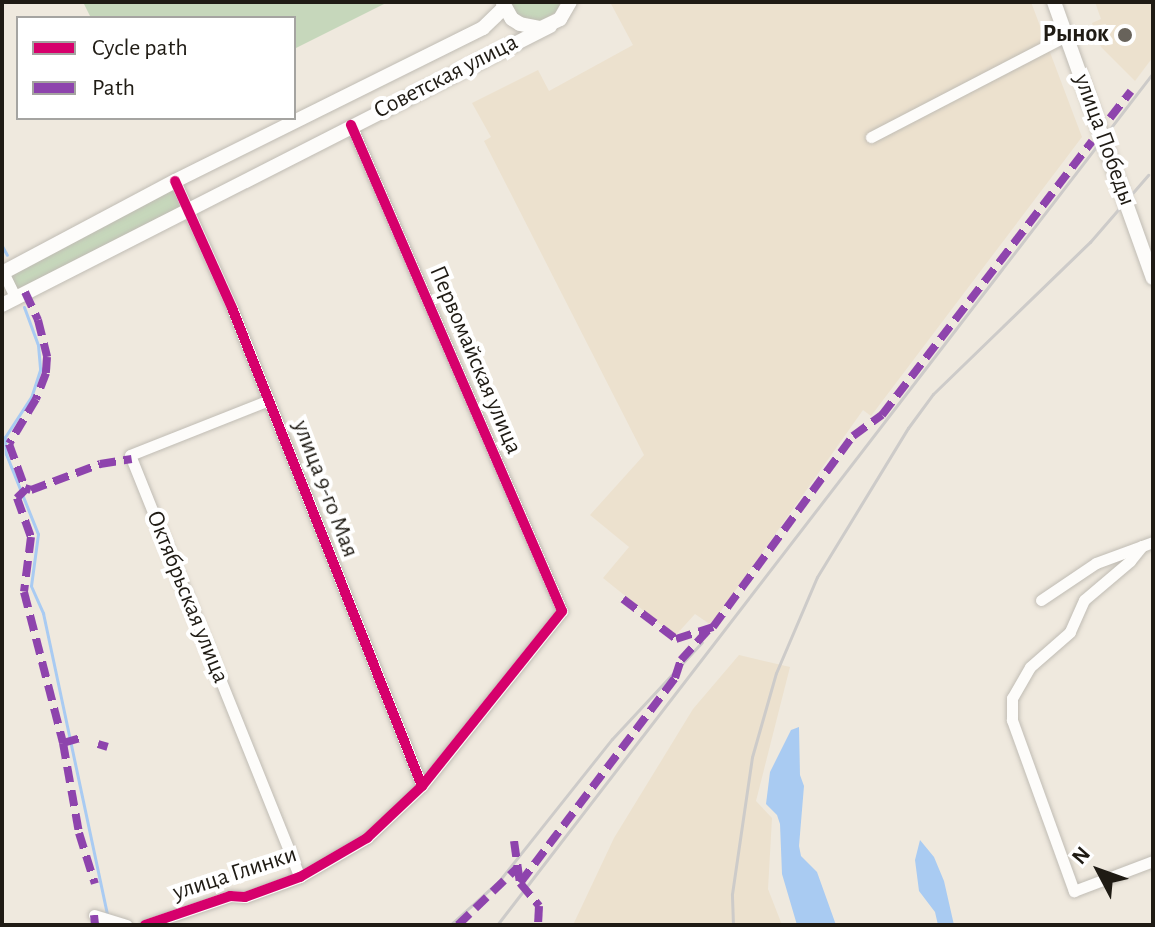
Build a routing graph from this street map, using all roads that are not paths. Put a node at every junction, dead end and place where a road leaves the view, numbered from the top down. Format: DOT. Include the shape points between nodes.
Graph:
graph roads {
  1 [pos="570,2"];
  2 [pos="1054,2"];
  3 [pos="504,5"];
  4 [pos="550,26"];
  5 [pos="1066,36"];
  6 [pos="351,125"];
  7 [pos="871,137"];
  8 [pos="175,181"];
  9 [pos="187,208"];
  10 [pos="2,272"];
  11 [pos="1153,278"];
  12 [pos="8,301"];
  13 [pos="269,400"];
  14 [pos="1148,544"];
  15 [pos="1041,600"];
  16 [pos="562,611"];
  17 [pos="422,786"];
  18 [pos="1153,861"];
  19 [pos="300,877"];
  20 [pos="94,915"];
  21 [pos="127,925"];
  22 [pos="145,925"];
  1 -- 4 [label="main road, Советская улица"];
  2 -- 5 [label="main road, улица Победы"];
  3 -- 4 [label="main road, Советская улица" via="520,24"];
  3 -- 8 [label="main road, Советская улица" via="483,28"];
  4 -- 6 [label="main road, Советская улица"];
  5 -- 7 [label="street"];
  5 -- 11 [label="main road, улица Победы"];
  6 -- 9 [label="main road, Советская улица"];
  6 -- 16 [label="street, Первомайская улица"];
  8 -- 9 [label="street, улица 9-го Мая"];
  8 -- 10 [label="main road, Советская улица"];
  9 -- 12 [label="main road, Советская улица"];
  9 -- 13 [label="street, улица 9-го Мая"];
  10 -- 12 [label="street"];
  13 -- 17 [label="street, улица 9-го Мая"];
  13 -- 19 [label="street, Октябрьская улица" via="130,455"];
  14 -- 15 [label="street" via="1096,563"];
  14 -- 18 [label="street" via="1084,600 1070,632 1030,667 1012,698 1012,720 1074,891"];
  16 -- 17 [label="street, улица Глинки"];
  17 -- 19 [label="street, улица Глинки" via="367,838"];
  19 -- 22 [label="street, улица Глинки"];
  20 -- 21 [label="street"];
}
